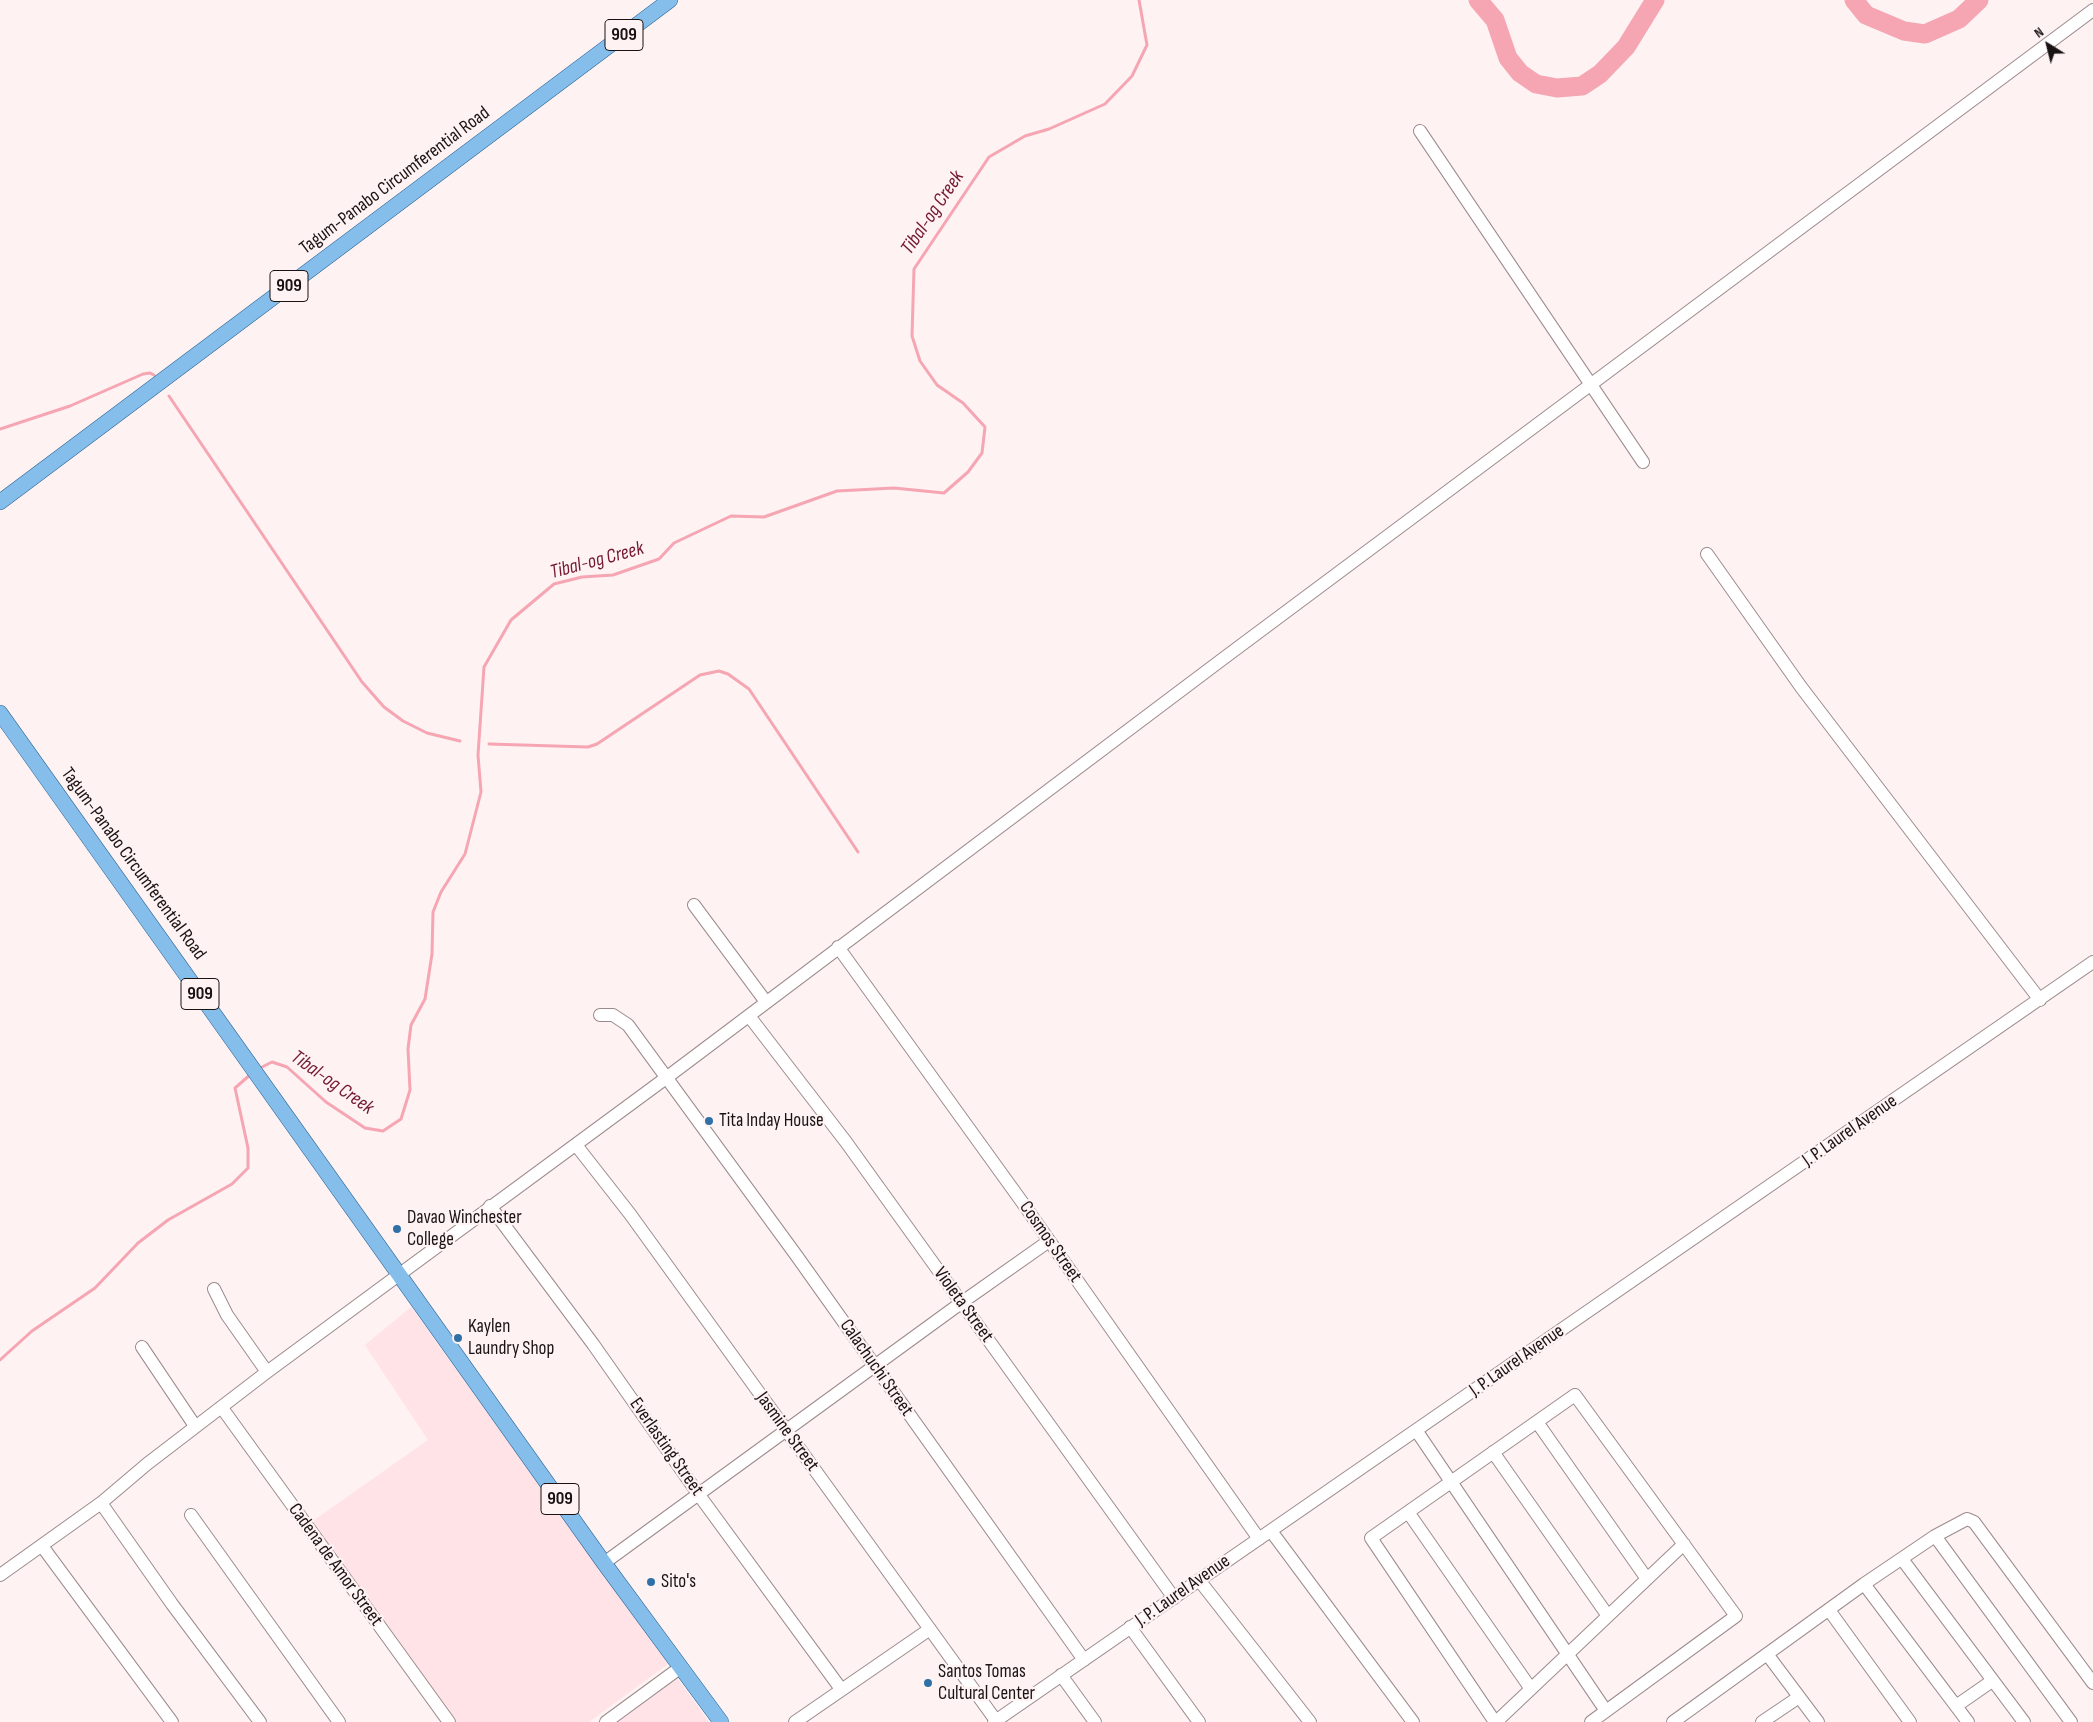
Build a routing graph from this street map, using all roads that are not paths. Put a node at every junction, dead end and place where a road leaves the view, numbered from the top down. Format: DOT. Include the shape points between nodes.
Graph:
graph roads {
  1 [pos="670,0"];
  2 [pos="2093,10"];
  3 [pos="1420,131"];
  4 [pos="1592,385"];
  5 [pos="1643,462"];
  6 [pos="0,502"];
  7 [pos="1706,554"];
  8 [pos="0,714"];
  9 [pos="694,905"];
  10 [pos="838,947"];
  11 [pos="2093,962"];
  12 [pos="2040,1000"];
  13 [pos="766,1002"];
  14 [pos="600,1015"];
  15 [pos="749,1016"];
  16 [pos="666,1078"];
  17 [pos="576,1145"];
  18 [pos="490,1206"];
  19 [pos="1050,1241"];
  20 [pos="401,1274"];
  21 [pos="214,1289"];
  22 [pos="961,1302"];
  23 [pos="142,1346"];
  24 [pos="875,1366"];
  25 [pos="267,1372"];
  26 [pos="222,1408"];
  27 [pos="1537,1422"];
  28 [pos="195,1426"];
  29 [pos="1416,1430"];
  30 [pos="787,1431"];
  31 [pos="1493,1452"];
  32 [pos="1451,1482"];
  33 [pos="699,1495"];
  34 [pos="101,1503"];
  35 [pos="1408,1512"];
  36 [pos="191,1515"];
  37 [pos="1271,1531"];
  38 [pos="1935,1536"];
  39 [pos="1258,1539"];
  40 [pos="1684,1544"];
  41 [pos="42,1546"];
  42 [pos="1902,1559"];
  43 [pos="604,1563"];
  44 [pos="0,1575"];
  45 [pos="1647,1579"];
  46 [pos="1199,1580"];
  47 [pos="1864,1584"];
  48 [pos="1174,1598"];
  49 [pos="1828,1610"];
  50 [pos="1608,1616"];
  51 [pos="1130,1627"];
  52 [pos="930,1629"];
  53 [pos="1568,1654"];
  54 [pos="1767,1654"];
  55 [pos="1084,1660"];
  56 [pos="681,1667"];
  57 [pos="1061,1675"];
  58 [pos="1992,1681"];
  59 [pos="2093,1683"];
  60 [pos="841,1689"];
  61 [pos="1531,1689"];
  62 [pos="1799,1697"];
  63 [pos="1956,1706"];
  64 [pos="1606,1711"];
  65 [pos="337,1721"];
  66 [pos="995,1721"];
  67 [pos="172,1722"];
  68 [pos="260,1722"];
  69 [pos="449,1722"];
  70 [pos="606,1722"];
  71 [pos="721,1722"];
  72 [pos="795,1722"];
  73 [pos="1095,1722"];
  74 [pos="1199,1722"];
  75 [pos="1310,1722"];
  76 [pos="1414,1722"];
  77 [pos="1495,1722"];
  78 [pos="1591,1722"];
  79 [pos="1673,1722"];
  80 [pos="1762,1722"];
  81 [pos="1818,1722"];
  82 [pos="1910,1722"];
  83 [pos="1968,1722"];
  84 [pos="2024,1722"];
  85 [pos="2071,1722"];
  1 -- 6 [label="main road, Tagum-Panabo Circumferential Road / 909"];
  2 -- 4 [label="street"];
  3 -- 4 [label="street"];
  4 -- 5 [label="street"];
  4 -- 10 [label="street"];
  7 -- 12 [label="street" via="1801,687"];
  8 -- 20 [label="main road, Tagum-Panabo Circumferential Road / 909"];
  9 -- 13 [label="street"];
  10 -- 13 [label="street"];
  10 -- 19 [label="street, Cosmos Street"];
  11 -- 12 [label="street, J. P. Laurel Avenue"];
  12 -- 29 [label="street, J. P. Laurel Avenue"];
  13 -- 15 [label="street"];
  14 -- 16 [label="street, Calachuchi Street" via="613,1015 628,1024"];
  15 -- 16 [label="street"];
  15 -- 22 [label="street, Violeta Street" via="846,1142"];
  16 -- 17 [label="street"];
  16 -- 24 [label="street, Calachuchi Street"];
  17 -- 18 [label="street"];
  17 -- 30 [label="street, Jasmine Street"];
  18 -- 20 [label="street"];
  18 -- 33 [label="street, Everlasting Street" via="593,1344"];
  19 -- 22 [label="street"];
  19 -- 39 [label="street, Cosmos Street"];
  20 -- 25 [label="street"];
  20 -- 43 [label="main road, Tagum-Panabo Circumferential Road / 909"];
  21 -- 25 [label="street" via="227,1315"];
  22 -- 24 [label="street"];
  22 -- 48 [label="street, Violeta Street"];
  23 -- 28 [label="street"];
  24 -- 30 [label="street"];
  24 -- 55 [label="street, Calachuchi Street"];
  25 -- 26 [label="street"];
  26 -- 28 [label="street"];
  26 -- 69 [label="street, Cadena de Amor Street"];
  27 -- 31 [label="street"];
  27 -- 40 [label="street" via="1575,1395"];
  27 -- 45 [label="street"];
  28 -- 34 [label="street"];
  29 -- 32 [label="street"];
  29 -- 37 [label="street, J. P. Laurel Avenue"];
  30 -- 33 [label="street"];
  30 -- 52 [label="street, Jasmine Street"];
  31 -- 32 [label="street"];
  31 -- 50 [label="street"];
  32 -- 35 [label="street"];
  32 -- 53 [label="street"];
  33 -- 43 [label="street"];
  33 -- 60 [label="street, Everlasting Street"];
  34 -- 41 [label="street"];
  34 -- 68 [label="street"];
  35 -- 61 [label="street"];
  35 -- 77 [label="street" via="1371,1538"];
  36 -- 65 [label="street"];
  37 -- 39 [label="street, J. P. Laurel Avenue"];
  37 -- 76 [label="street"];
  38 -- 42 [label="street"];
  38 -- 59 [label="street" via="1963,1520 1974,1522"];
  38 -- 85 [label="street"];
  39 -- 46 [label="street, J. P. Laurel Avenue"];
  40 -- 45 [label="street"];
  40 -- 64 [label="street" via="1736,1616"];
  41 -- 44 [label="street"];
  41 -- 67 [label="street"];
  42 -- 47 [label="street"];
  42 -- 58 [label="street"];
  43 -- 56 [label="main road, Tagum-Panabo Circumferential Road / 909"];
  45 -- 50 [label="street"];
  46 -- 48 [label="street, J. P. Laurel Avenue"];
  46 -- 75 [label="street"];
  47 -- 49 [label="street"];
  47 -- 63 [label="street"];
  48 -- 51 [label="street, J. P. Laurel Avenue"];
  49 -- 54 [label="street"];
  49 -- 82 [label="street"];
  50 -- 53 [label="street"];
  51 -- 55 [label="street, J. P. Laurel Avenue"];
  51 -- 74 [label="street"];
  52 -- 60 [label="street"];
  52 -- 66 [label="street, Jasmine Street"];
  53 -- 61 [label="street"];
  53 -- 64 [label="street"];
  54 -- 62 [label="street"];
  54 -- 79 [label="street"];
  55 -- 57 [label="street, J. P. Laurel Avenue"];
  56 -- 70 [label="street"];
  56 -- 71 [label="main road, Tagum-Panabo Circumferential Road / 909"];
  57 -- 66 [label="street, J. P. Laurel Avenue"];
  57 -- 73 [label="street"];
  58 -- 63 [label="street"];
  58 -- 84 [label="street"];
  60 -- 72 [label="street"];
  61 -- 77 [label="street"];
  62 -- 80 [label="street"];
  62 -- 81 [label="street"];
  63 -- 83 [label="street"];
  64 -- 78 [label="street"];
}
